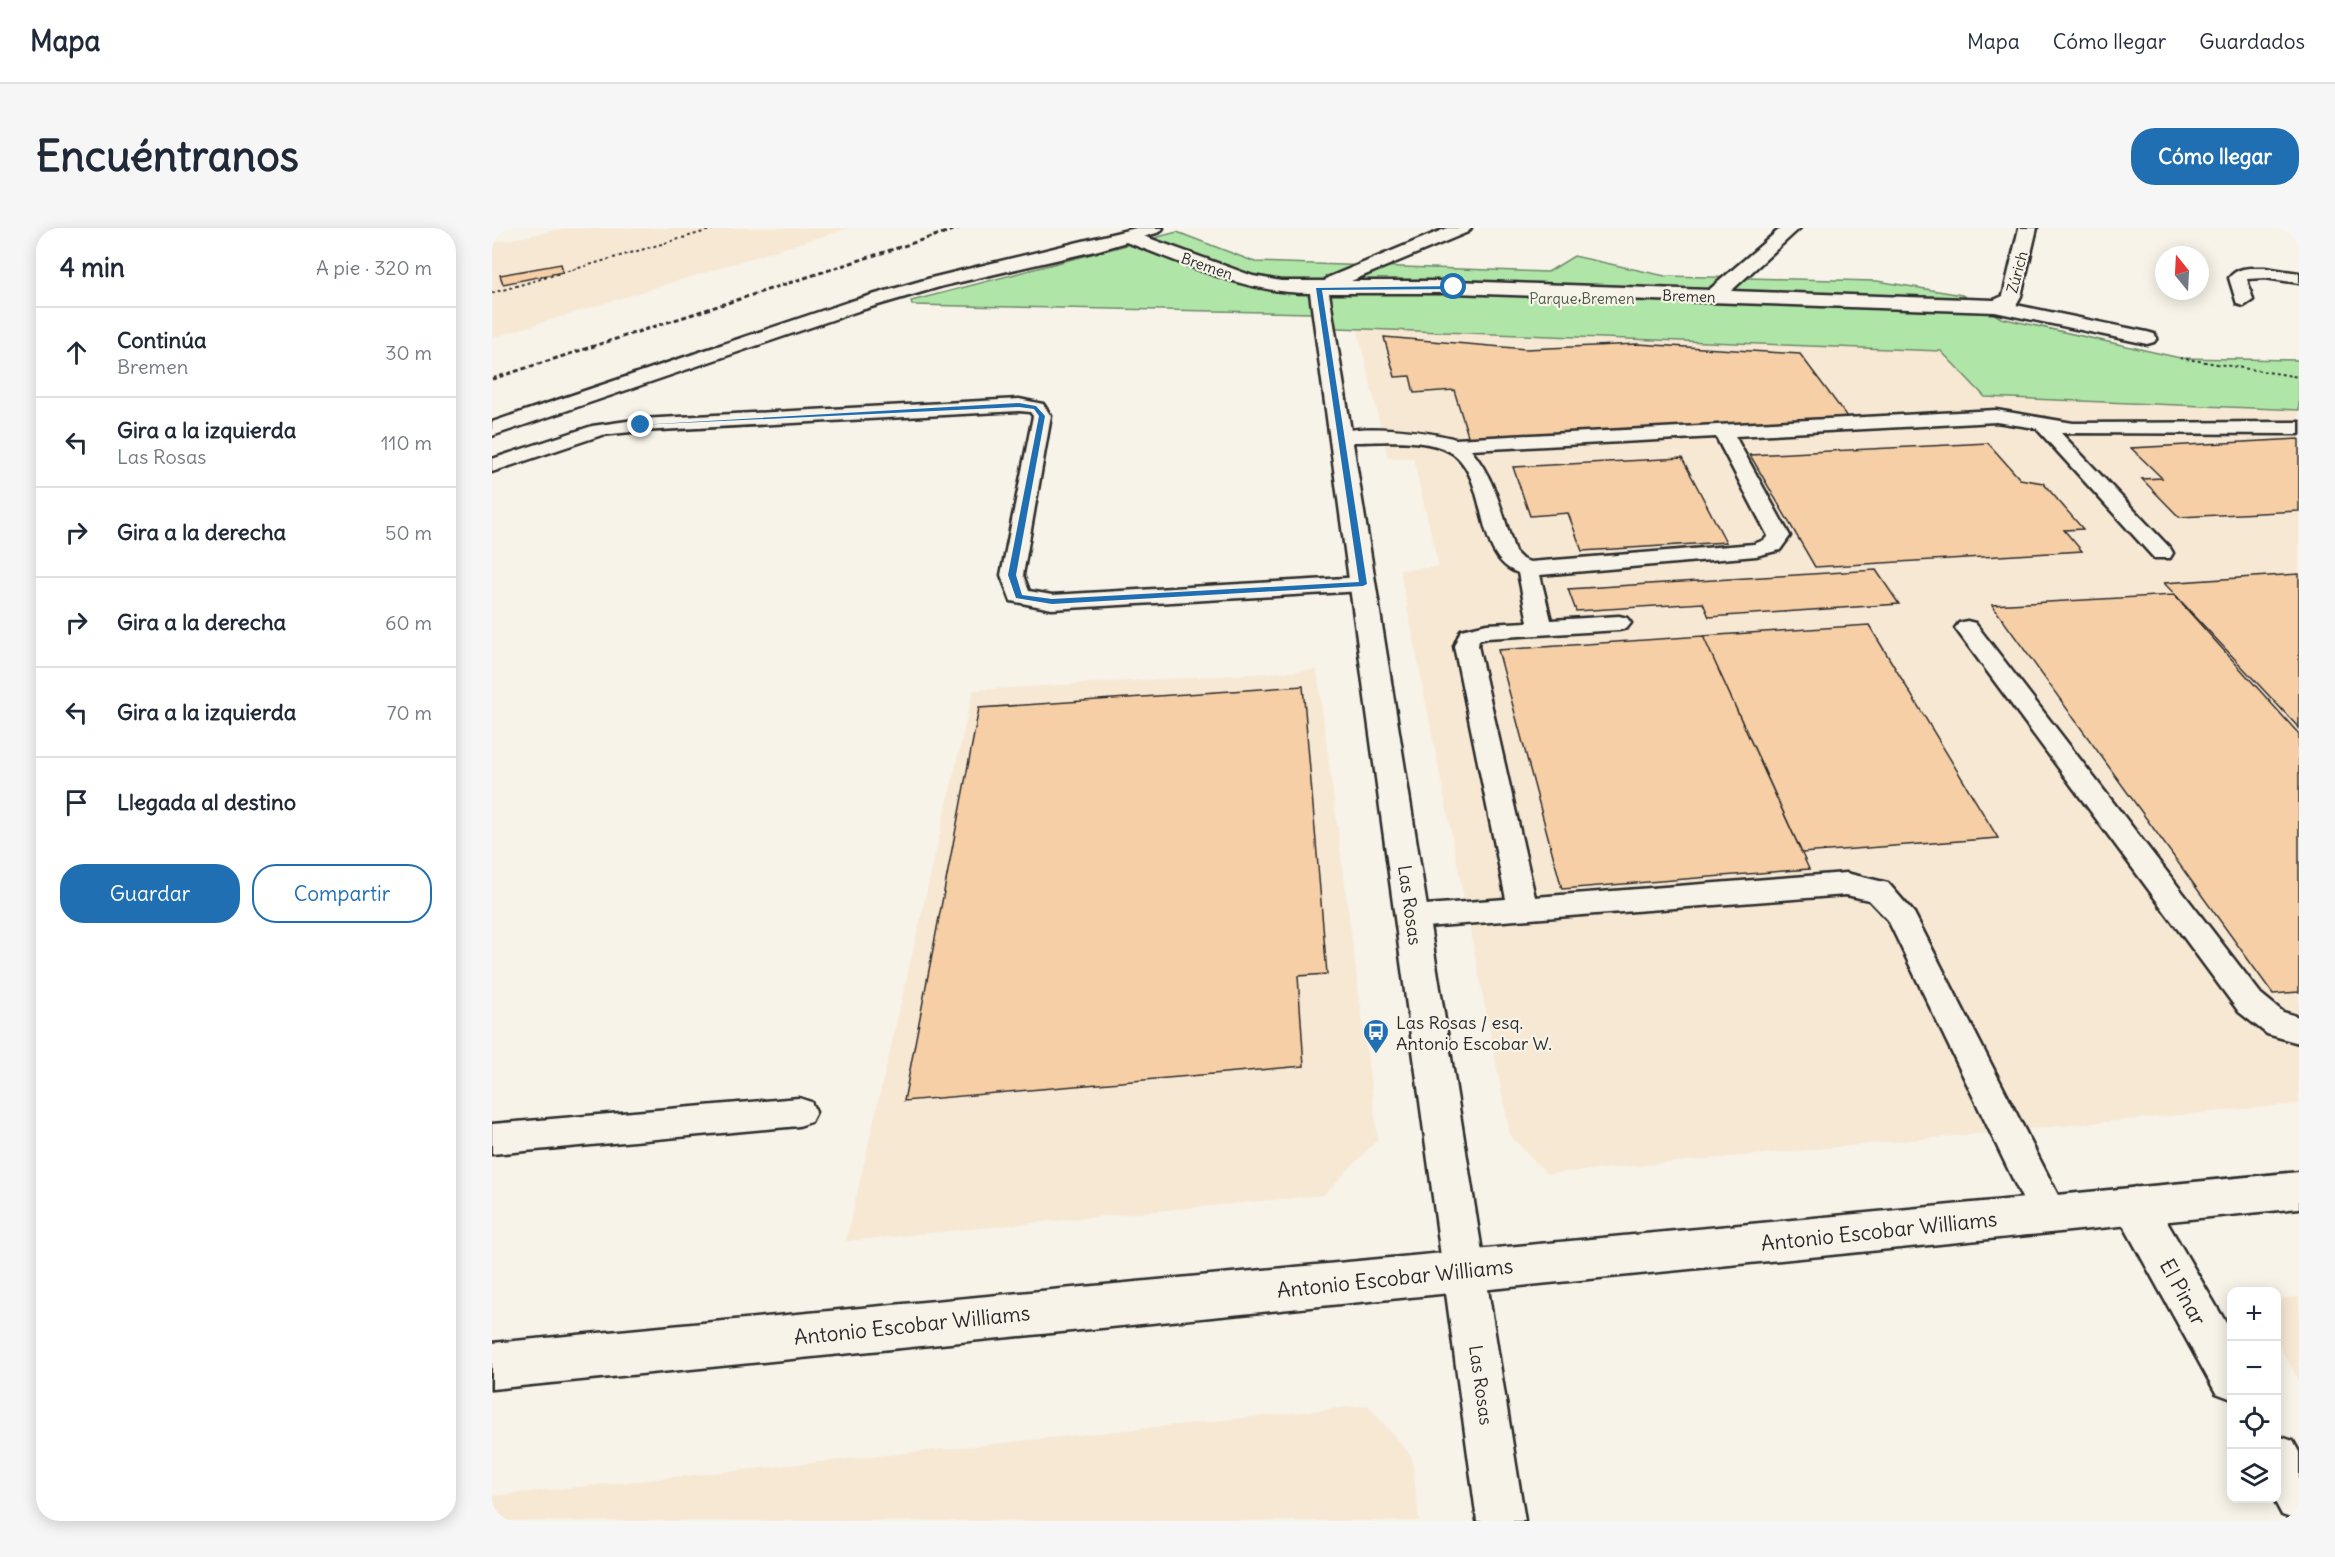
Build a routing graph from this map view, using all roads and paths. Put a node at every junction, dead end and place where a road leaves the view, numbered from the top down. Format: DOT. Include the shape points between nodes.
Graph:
graph roads {
  1 [pos="717,228"];
  2 [pos="1154,228"];
  3 [pos="1462,228"];
  4 [pos="1791,228"];
  5 [pos="2028,228"];
  6 [pos="1129,237"];
  7 [pos="2299,278"];
  8 [pos="1319,288"];
  9 [pos="492,293"];
  10 [pos="1713,297"];
  11 [pos="2244,300"];
  12 [pos="1995,306"];
  13 [pos="2147,338"];
  14 [pos="2042,424"];
  15 [pos="2299,428"];
  16 [pos="492,429"];
  17 [pos="1722,430"];
  18 [pos="1341,438"];
  19 [pos="1450,445"];
  20 [pos="492,466"];
  21 [pos="2162,553"];
  22 [pos="1528,569"];
  23 [pos="1363,584"];
  24 [pos="1618,623"];
  25 [pos="1541,627"];
  26 [pos="1967,628"];
  27 [pos="1523,908"];
  28 [pos="1412,917"];
  29 [pos="2299,1030"];
  30 [pos="799,1112"];
  31 [pos="492,1139"];
  32 [pos="2299,1190"];
  33 [pos="2135,1206"];
  34 [pos="2049,1215"];
  35 [pos="1464,1271"];
  36 [pos="492,1366"];
  37 [pos="2227,1368"];
  38 [pos="2281,1465"];
  39 [pos="2299,1498"];
  40 [pos="1502,1521"];
  1 -- 9 [label="path"];
  2 -- 6 [label="street"];
  3 -- 8 [label="street"];
  4 -- 10 [label="street"];
  5 -- 12 [label="street, Zúrich" via="2012,296 2008,302"];
  6 -- 8 [label="street, Bremen" via="1249,281"];
  6 -- 16 [label="street" via="874,300"];
  7 -- 11 [label="street" via="2241,274 2238,278"];
  8 -- 10 [label="street, Bremen" via="1406,286"];
  8 -- 18 [label="street, Las Rosas"];
  10 -- 12 [label="street, Bremen"];
  12 -- 13 [label="street, Bremen"];
  14 -- 15 [label="lane" via="2073,429"];
  14 -- 17 [label="lane" via="1996,416"];
  14 -- 21 [label="lane"];
  17 -- 19 [label="lane"];
  17 -- 22 [label="lane" via="1779,536 1772,545 1756,550"];
  18 -- 19 [label="lane" via="1429,437"];
  18 -- 23 [label="street, Las Rosas"];
  19 -- 22 [label="lane" via="1475,466 1504,553 1514,564"];
  20 -- 23 [label="lane" via="589,433 641,425 1019,405 1036,408 1042,416 1012,575 1019,597 1052,602"];
  22 -- 25 [label="lane"];
  23 -- 28 [label="street, Las Rosas"];
  24 -- 25 [label="lane"];
  25 -- 27 [label="lane" via="1468,635 1466,646"];
  26 -- 29 [label="lane" via="2250,1003 2270,1020"];
  27 -- 28 [label="lane"];
  27 -- 34 [label="lane" via="1846,884 1878,891 1899,913"];
  28 -- 35 [label="street, Las Rosas"];
  30 -- 31 [label="lane"];
  32 -- 33 [label="street, Antonio Escobar Williams"];
  33 -- 34 [label="street, Antonio Escobar Williams"];
  33 -- 37 [label="street, El Pinar"];
  34 -- 35 [label="street, Antonio Escobar Williams"];
  35 -- 36 [label="street, Antonio Escobar Williams"];
  35 -- 40 [label="street, Las Rosas"];
  38 -- 39 [label="street"];
}
